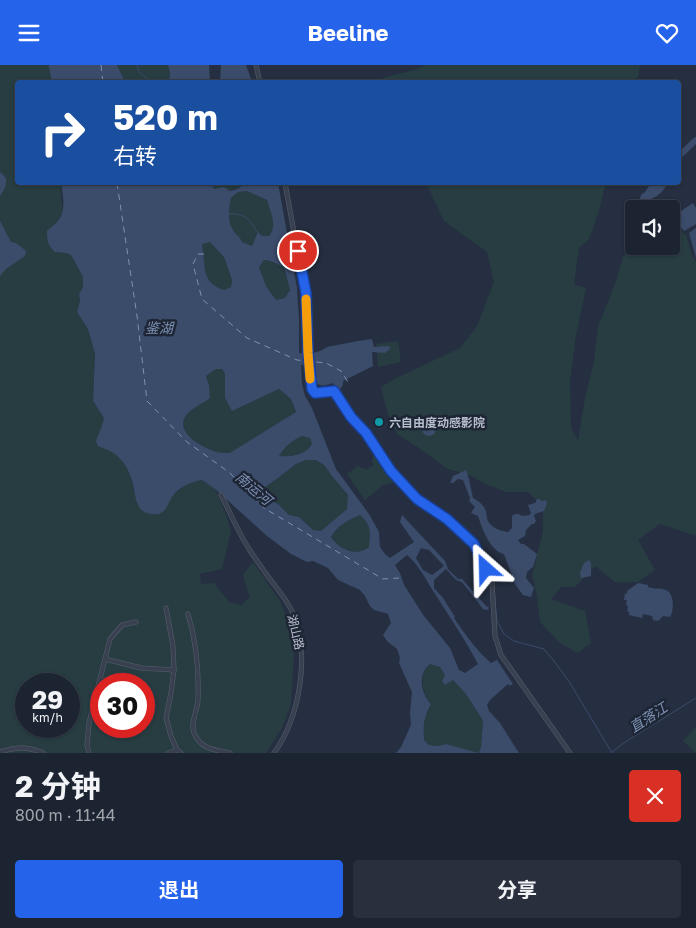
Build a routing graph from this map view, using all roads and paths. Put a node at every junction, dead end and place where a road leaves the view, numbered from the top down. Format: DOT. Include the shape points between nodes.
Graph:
graph roads {
  1 [pos="256,65"];
  2 [pos="259,80"];
  3 [pos="285,185"];
  4 [pos="221,495"];
  5 [pos="166,608"];
  6 [pos="188,614"];
  7 [pos="136,622"];
  8 [pos="105,659"];
  9 [pos="174,670"];
  10 [pos="179,751"];
  11 [pos="0,752"];
  12 [pos="43,753"];
  13 [pos="89,753"];
  14 [pos="168,753"];
  15 [pos="230,753"];
  16 [pos="274,753"];
  17 [pos="570,753"];
  1 -- 2 [label="street"];
  3 -- 17 [label="street" via="306,293 312,389 315,393 334,391 401,482 417,499 447,519 474,544 492,582 494,636 500,655"];
  4 -- 16 [label="street, 湖山路" via="250,550 293,613 300,638 300,685 286,736"];
  5 -- 9 [label="street"];
  6 -- 15 [label="street" via="197,663 195,734 200,743 211,749"];
  7 -- 8 [label="street" via="122,625 110,639"];
  8 -- 9 [label="street" via="142,669"];
  8 -- 13 [label="street" via="89,723"];
  9 -- 10 [label="street" via="166,718"];
  10 -- 14 [label="street"];
  11 -- 12 [label="street" via="22,747"];
}
